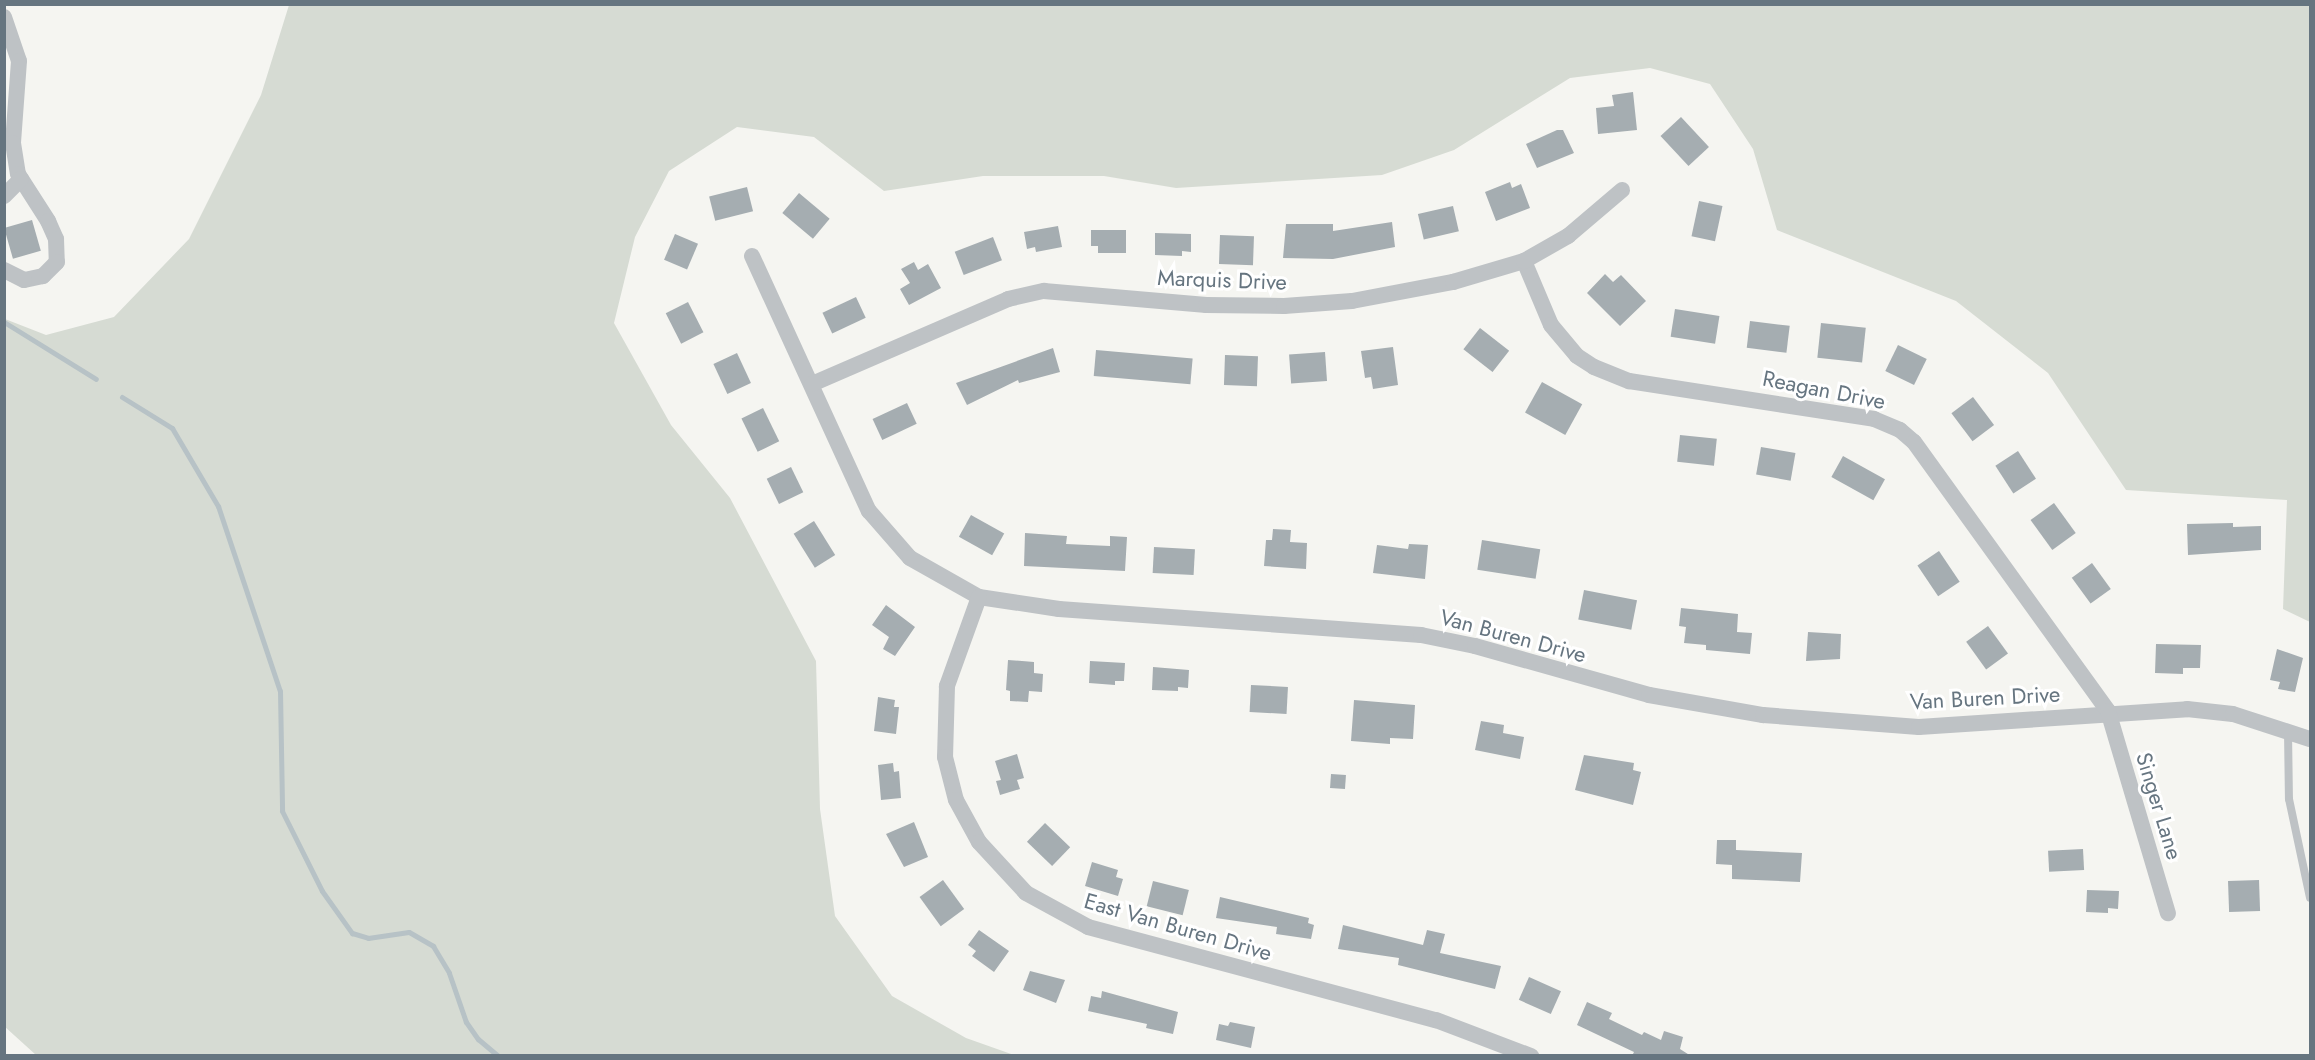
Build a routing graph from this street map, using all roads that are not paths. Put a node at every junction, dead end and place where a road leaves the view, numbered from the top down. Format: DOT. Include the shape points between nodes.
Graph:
graph roads {
  1 [pos="4,18"];
  2 [pos="21,180"];
  3 [pos="1622,190"];
  4 [pos="4,196"];
  5 [pos="752,256"];
  6 [pos="1524,261"];
  7 [pos="4,270"];
  8 [pos="812,384"];
  9 [pos="979,597"];
  10 [pos="2108,711"];
  11 [pos="2288,731"];
  12 [pos="2310,739"];
  13 [pos="2310,898"];
  14 [pos="2168,913"];
  15 [pos="1532,1056"];
  1 -- 2 [label="street" via="19,61 13,143"];
  2 -- 4 [label="street"];
  2 -- 7 [label="street" via="52,230 57,262 42,276 24,280"];
  3 -- 6 [label="street, Marquis Drive" via="1568,236"];
  5 -- 8 [label="street"];
  6 -- 8 [label="street, Marquis Drive" via="1453,282 1318,304 1235,307 1068,292 1026,294"];
  6 -- 10 [label="street, Reagan Drive" via="1532,287 1557,333 1577,356 1612,375 1851,414 1900,430 1946,484"];
  8 -- 9 [label="street, Van Buren Drive" via="859,495 880,527 910,558"];
  9 -- 10 [label="street, Van Buren Drive" via="1048,608 1421,635 1475,646 1649,695 1772,716 1919,727"];
  9 -- 15 [label="street, East Van Buren Drive" via="947,686 945,757 956,801 979,842 1026,893 1088,927 1436,1020"];
  10 -- 11 [label="street, Van Buren Drive" via="2209,711"];
  10 -- 14 [label="street, Singer Lane"];
  11 -- 12 [label="street, Van Buren Drive"];
  11 -- 13 [label="lane" via="2289,799"];
}
